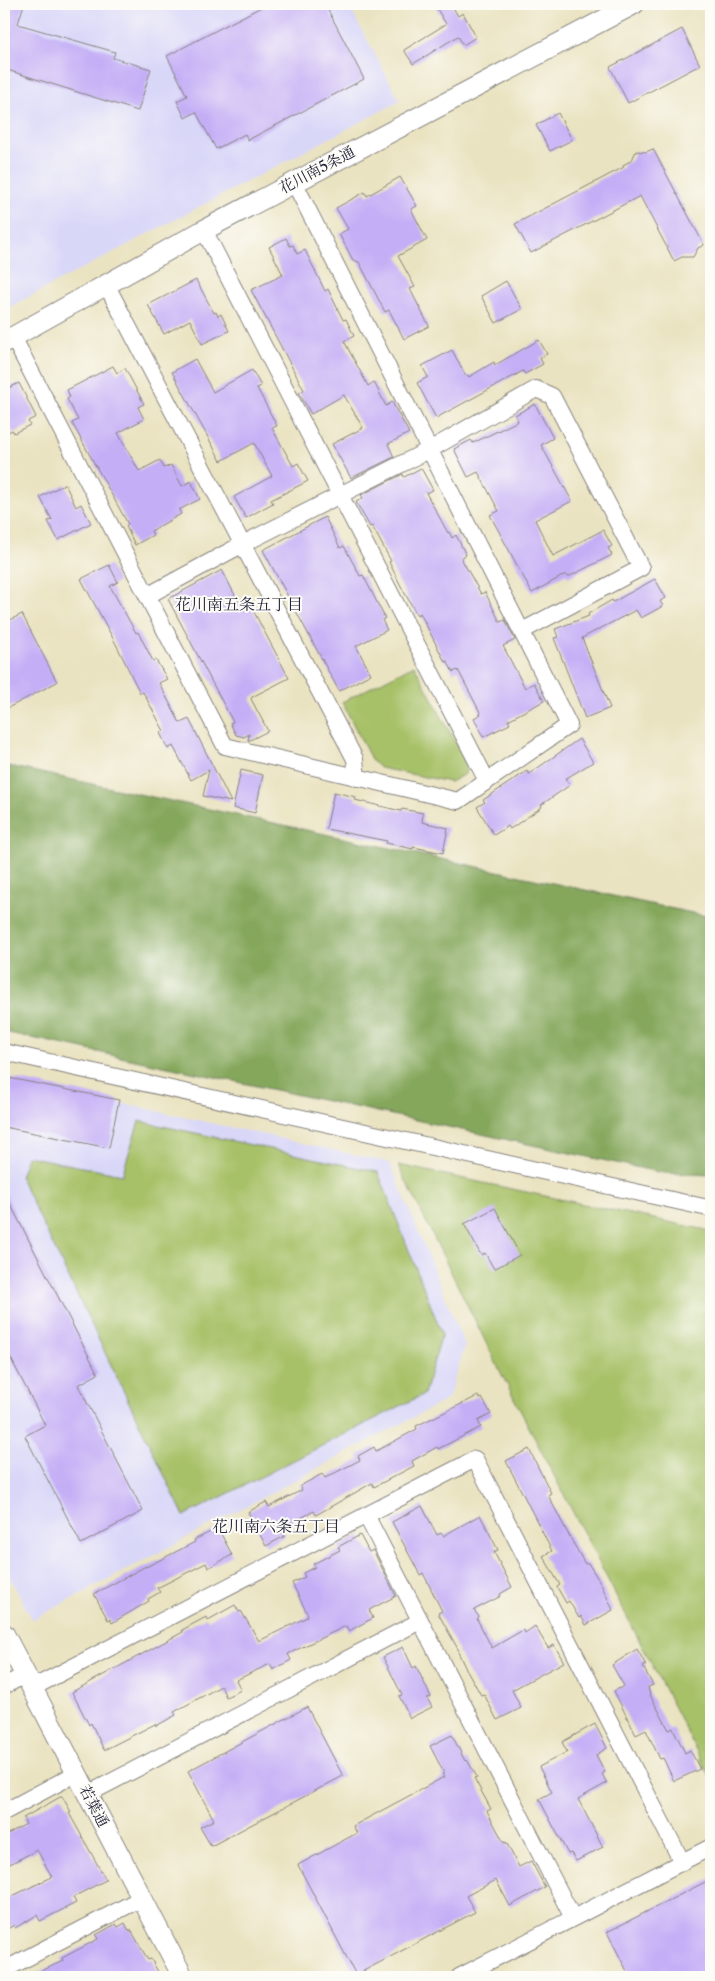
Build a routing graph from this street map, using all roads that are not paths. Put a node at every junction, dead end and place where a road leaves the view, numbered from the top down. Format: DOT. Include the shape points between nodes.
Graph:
graph roads {
  1 [pos="634,4"];
  2 [pos="294,182"];
  3 [pos="204,230"];
  4 [pos="106,284"];
  5 [pos="8,339"];
  6 [pos="431,449"];
  7 [pos="340,494"];
  8 [pos="243,544"];
  9 [pos="147,596"];
  10 [pos="522,631"];
  11 [pos="357,778"];
  12 [pos="487,781"];
  13 [pos="4,1052"];
  14 [pos="708,1208"];
  15 [pos="366,1516"];
  16 [pos="420,1621"];
  17 [pos="4,1634"];
  18 [pos="29,1682"];
  19 [pos="4,1686"];
  20 [pos="76,1773"];
  21 [pos="88,1794"];
  22 [pos="4,1812"];
  23 [pos="711,1847"];
  24 [pos="682,1862"];
  25 [pos="142,1898"];
  26 [pos="573,1918"];
  27 [pos="4,1970"];
  28 [pos="183,1977"];
  29 [pos="460,1977"];
  1 -- 2 [label="street, 花川南5条通"];
  2 -- 3 [label="street, 花川南5条通"];
  2 -- 6 [label="street"];
  3 -- 4 [label="street, 花川南5条通"];
  3 -- 7 [label="street"];
  4 -- 5 [label="street, 花川南5条通"];
  4 -- 8 [label="street"];
  5 -- 9 [label="street"];
  6 -- 7 [label="street"];
  6 -- 10 [label="street"];
  6 -- 10 [label="street" via="536,388 552,396 641,568"];
  7 -- 8 [label="street"];
  7 -- 12 [label="street"];
  8 -- 9 [label="street"];
  8 -- 11 [label="street" via="356,759"];
  9 -- 11 [label="street" via="225,746"];
  10 -- 12 [label="street" via="569,725"];
  11 -- 12 [label="street" via="458,801"];
  13 -- 14 [label="street"];
  15 -- 16 [label="street"];
  15 -- 18 [label="street"];
  15 -- 24 [label="street" via="475,1459"];
  16 -- 21 [label="street"];
  16 -- 26 [label="street"];
  17 -- 18 [label="street, 若葉通"];
  18 -- 19 [label="street"];
  18 -- 20 [label="street, 若葉通"];
  20 -- 21 [label="street, 若葉通"];
  20 -- 22 [label="street"];
  21 -- 25 [label="street, 若葉通"];
  23 -- 24 [label="street"];
  24 -- 26 [label="street"];
  25 -- 27 [label="street"];
  25 -- 28 [label="street, 若葉通"];
  26 -- 29 [label="street"];
}
